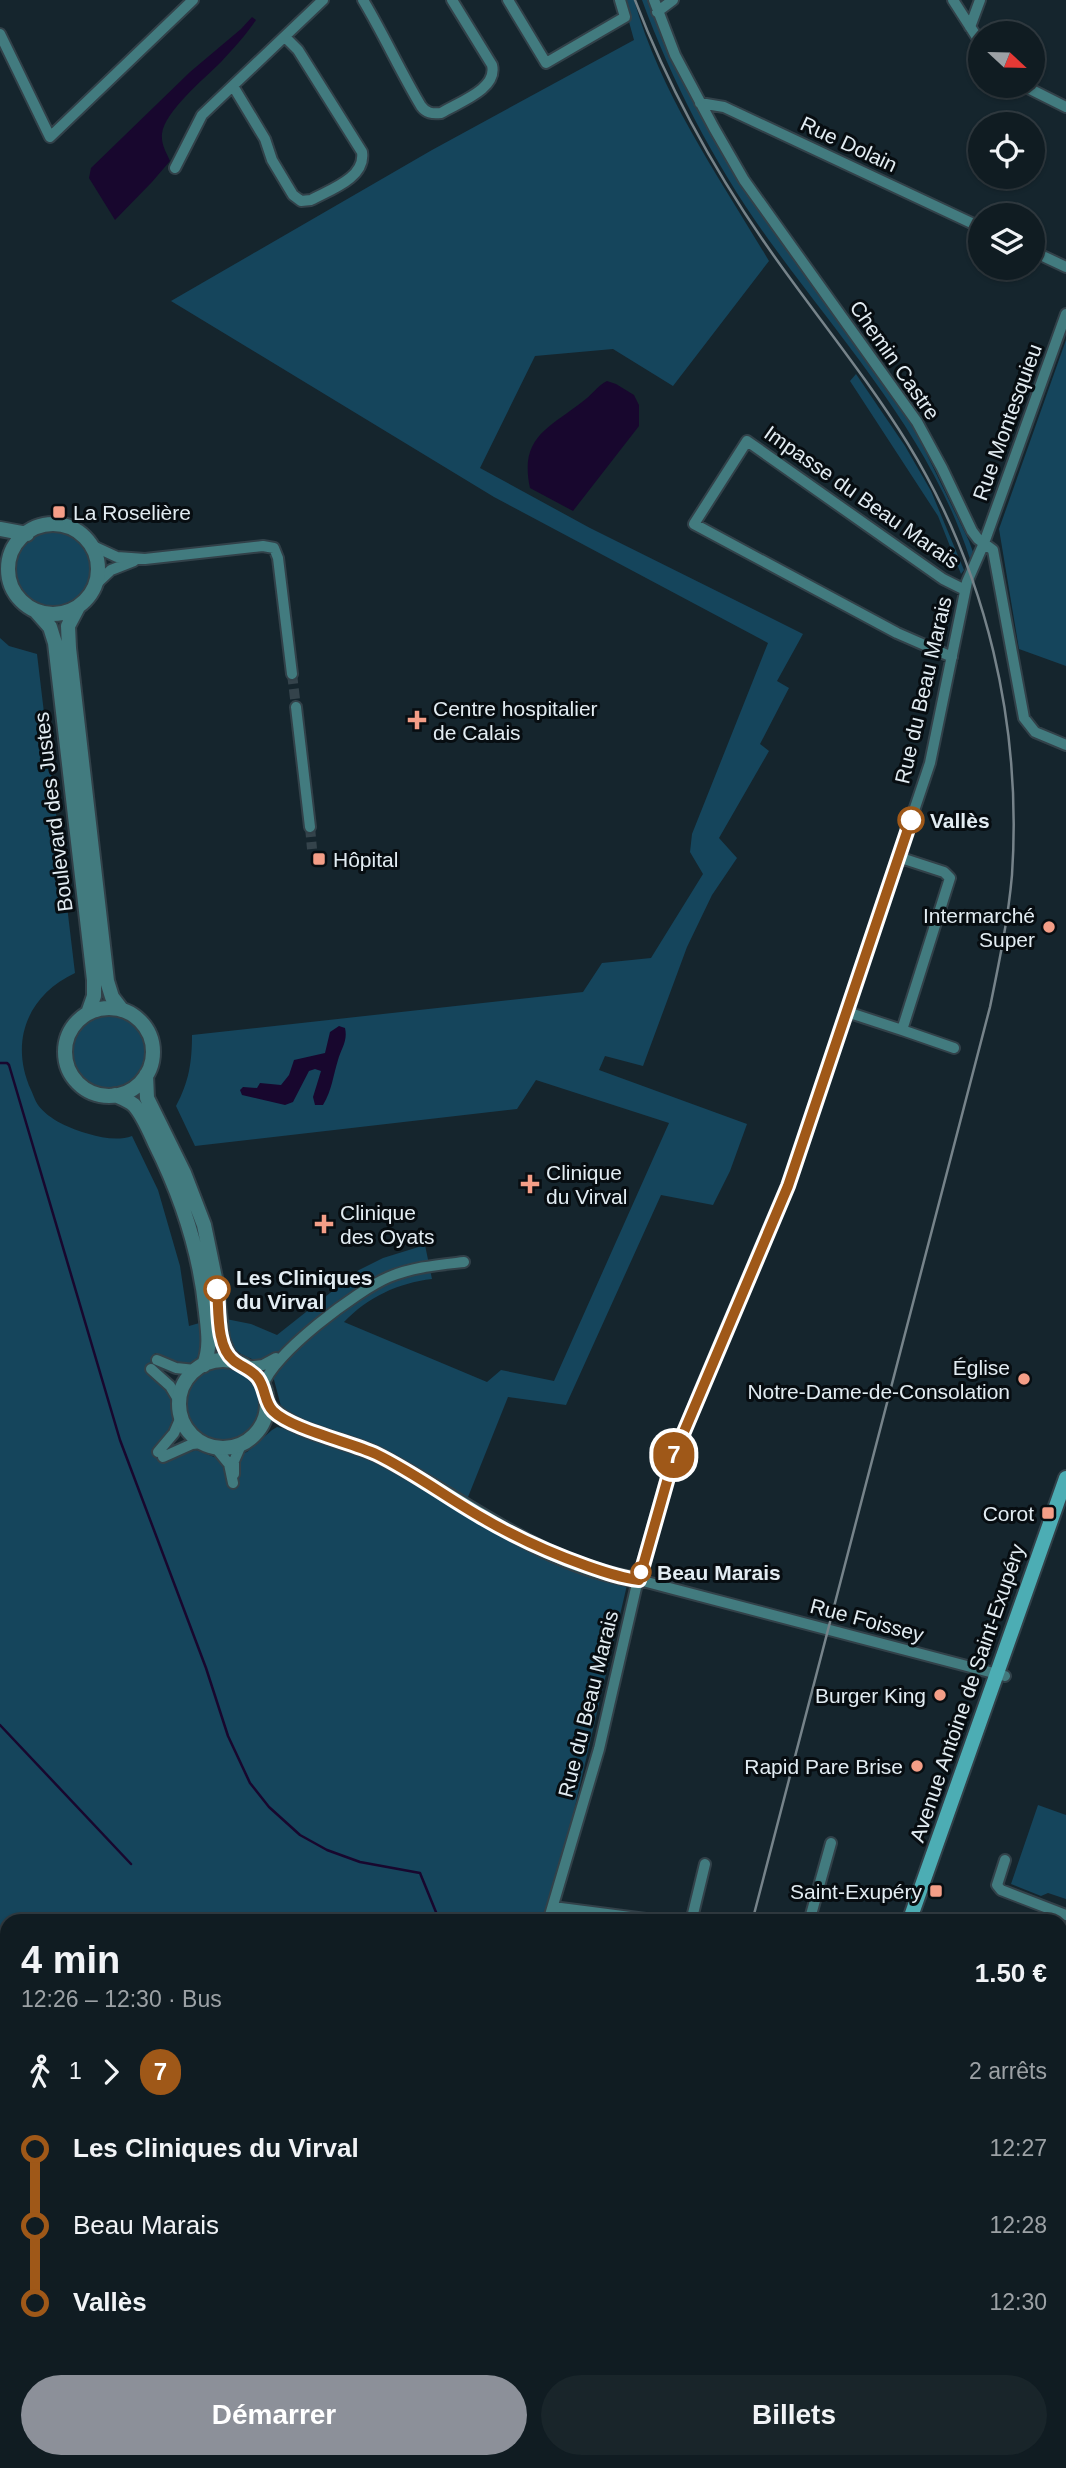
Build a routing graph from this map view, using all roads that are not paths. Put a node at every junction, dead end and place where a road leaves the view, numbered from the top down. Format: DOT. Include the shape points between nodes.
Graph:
graph roads {
  1 [pos="193,0"];
  2 [pos="323,0"];
  3 [pos="363,0"];
  4 [pos="452,0"];
  5 [pos="508,0"];
  6 [pos="620,0"];
  7 [pos="654,0"];
  8 [pos="673,0"];
  9 [pos="953,0"];
  10 [pos="980,0"];
  11 [pos="657,12"];
  12 [pos="972,21"];
  13 [pos="968,24"];
  14 [pos="0,34"];
  15 [pos="285,37"];
  16 [pos="233,86"];
  17 [pos="1045,96"];
  18 [pos="700,103"];
  19 [pos="1066,107"];
  20 [pos="175,168"];
  21 [pos="968,221"];
  22 [pos="1045,257"];
  23 [pos="1066,267"];
  24 [pos="1066,314"];
  25 [pos="0,529"];
  26 [pos="27,534"];
  27 [pos="984,543"];
  28 [pos="91,545"];
  29 [pos="145,559"];
  30 [pos="4,561"];
  31 [pos="95,584"];
  32 [pos="965,590"];
  33 [pos="78,607"];
  34 [pos="35,610"];
  35 [pos="952,657"];
  36 [pos="292,674"];
  37 [pos="296,706"];
  38 [pos="1066,745"];
  39 [pos="310,827"];
  40 [pos="898,858"];
  41 [pos="122,1010"];
  42 [pos="847,1012"];
  43 [pos="88,1013"];
  44 [pos="901,1030"];
  45 [pos="954,1048"];
  46 [pos="146,1074"];
  47 [pos="115,1095"];
  48 [pos="464,1262"];
  49 [pos="293,1346"];
  50 [pos="240,1364"];
  51 [pos="200,1368"];
  52 [pos="263,1386"];
  53 [pos="179,1401"];
  54 [pos="267,1404"];
  55 [pos="181,1417"];
  56 [pos="309,1429"];
  57 [pos="256,1434"];
  58 [pos="202,1443"];
  59 [pos="241,1445"];
  60 [pos="216,1448"];
  61 [pos="1066,1478"];
  62 [pos="1066,1502"];
  63 [pos="639,1580"];
  64 [pos="1001,1675"];
  65 [pos="831,1843"];
  66 [pos="1005,1860"];
  67 [pos="705,1864"];
  68 [pos="553,1907"];
  69 [pos="551,1914"];
  70 [pos="607,1914"];
  71 [pos="693,1914"];
  72 [pos="811,1914"];
  73 [pos="912,1914"];
  74 [pos="920,1914"];
  75 [pos="1054,1914"];
  1 -- 14 [label="street" via="50,137"];
  2 -- 15 [label="street"];
  3 -- 4 [label="street" via="421,106 435,114 488,85 494,73"];
  5 -- 6 [label="street" via="547,63 625,17"];
  7 -- 11 [label="street, Chemin Castre"];
  8 -- 11 [label="street"];
  9 -- 13 [label="street"];
  10 -- 12 [label="street"];
  11 -- 18 [label="street, Chemin Castre"];
  15 -- 16 [label="street"];
  15 -- 16 [label="street" via="298,50 362,152 358,172 311,200 301,201 272,160 265,139"];
  16 -- 20 [label="street" via="202,115"];
  17 -- 19 [label="street"];
  18 -- 21 [label="street, Rue Dolain" via="736,112"];
  18 -- 27 [label="street, Chemin Castre" via="759,203 917,422 972,531"];
  22 -- 23 [label="street"];
  24 -- 27 [label="street, Rue Montesquieu"];
  25 -- 26 [label="street"];
  26 -- 28 [label="street" via="42,526 58,525 75,530"];
  26 -- 30 [label="street"];
  27 -- 32 [label="street, Rue du Beau Marais"];
  27 -- 38 [label="street, Chemin Castre" via="995,554 1024,718 1035,732"];
  28 -- 29 [label="street" via="117,557"];
  28 -- 31 [label="street" via="98,567"];
  29 -- 31 [label="street" via="115,568"];
  29 -- 36 [label="street" via="274,548"];
  30 -- 34 [label="street" via="16,593"];
  31 -- 33 [label="street"];
  32 -- 35 [label="street, Rue du Beau Marais"];
  32 -- 35 [label="street, Impasse du Beau Marais" via="747,441 694,524 905,637"];
  33 -- 34 [label="street" via="57,614"];
  33 -- 41 [label="street, Boulevard des Justes" via="68,626 69,648 107,981"];
  34 -- 43 [label="street, Boulevard des Justes" via="50,627 55,643 94,980"];
  35 -- 40 [label="street, Rue du Beau Marais" via="933,752"];
  37 -- 39 [label="street"];
  40 -- 42 [label="street, Rue du Beau Marais"];
  40 -- 44 [label="street" via="950,878"];
  41 -- 43 [label="street" via="104,1008"];
  41 -- 46 [label="street" via="137,1018 150,1038 152,1058"];
  42 -- 44 [label="street"];
  42 -- 63 [label="street, Rue du Beau Marais" via="788,1186 677,1447"];
  43 -- 47 [label="street" via="68,1036 67,1066 86,1089"];
  44 -- 45 [label="street"];
  46 -- 47 [label="street" via="131,1089"];
  46 -- 50 [label="street" via="147,1098 181,1165 204,1226 222,1339 228,1354"];
  47 -- 51 [label="street" via="132,1104 141,1116 191,1226 208,1324 208,1350"];
  48 -- 49 [label="street" via="419,1268 382,1280"];
  49 -- 50 [label="street" via="263,1365"];
  49 -- 52 [label="street" via="270,1370"];
  50 -- 51 [label="street" via="219,1360"];
  50 -- 52 [label="street"];
  51 -- 53 [label="street" via="183,1385"];
  51 -- 53 [label="street" via="154,1365"];
  52 -- 54 [label="street"];
  53 -- 55 [label="street"];
  54 -- 56 [label="street" via="282,1418"];
  54 -- 57 [label="street"];
  55 -- 58 [label="street" via="188,1432"];
  55 -- 58 [label="street" via="161,1455"];
  56 -- 57 [label="street" via="279,1425"];
  56 -- 63 [label="street" via="376,1454 541,1548"];
  57 -- 59 [label="street"];
  58 -- 60 [label="street"];
  59 -- 60 [label="street"];
  59 -- 60 [label="street" via="234,1461 233,1483 229,1464"];
  61 -- 64 [label="main road, Avenue Antoine de Saint-Exupéry"];
  62 -- 64 [label="main road, Avenue Antoine de Saint-Exupéry"];
  63 -- 64 [label="street, Rue Foissey"];
  63 -- 68 [label="street, Rue du Beau Marais" via="599,1749"];
  64 -- 73 [label="main road, Avenue Antoine de Saint-Exupéry"];
  64 -- 74 [label="main road, Avenue Antoine de Saint-Exupéry"];
  65 -- 72 [label="street"];
  66 -- 75 [label="street" via="997,1885 1001,1890"];
  67 -- 71 [label="street"];
  68 -- 69 [label="street, Rue du Beau Marais"];
  68 -- 70 [label="street"];
}
